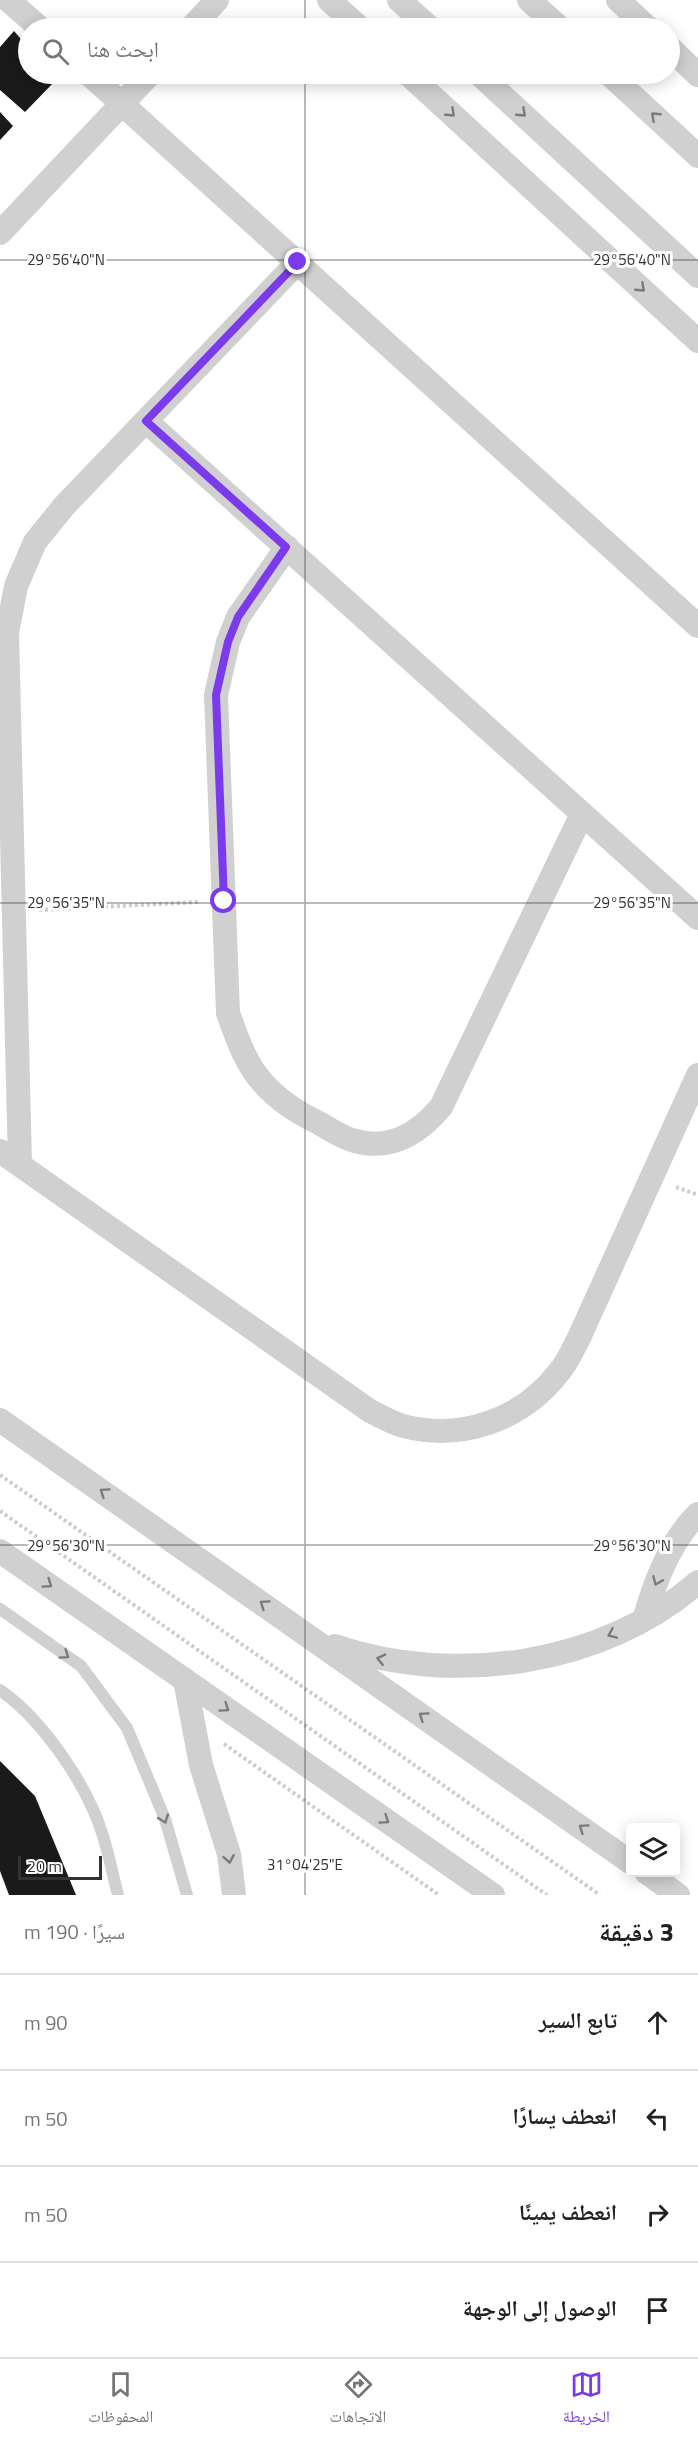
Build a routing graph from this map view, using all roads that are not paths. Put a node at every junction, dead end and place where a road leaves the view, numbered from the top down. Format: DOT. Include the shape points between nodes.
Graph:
graph roads {
  1 [pos="8,0"];
  2 [pos="217,0"];
  3 [pos="329,0"];
  4 [pos="399,0"];
  5 [pos="529,0"];
  6 [pos="618,0"];
  7 [pos="29,18"];
  8 [pos="200,18"];
  9 [pos="349,18"];
  10 [pos="419,18"];
  11 [pos="549,18"];
  12 [pos="637,18"];
  13 [pos="680,58"];
  14 [pos="698,75"];
  15 [pos="100,84"];
  16 [pos="141,84"];
  17 [pos="419,84"];
  18 [pos="490,84"];
  19 [pos="620,84"];
  20 [pos="123,104"];
  21 [pos="698,156"];
  22 [pos="0,233"];
  23 [pos="298,262"];
  24 [pos="698,276"];
  25 [pos="698,341"];
  26 [pos="146,421"];
  27 [pos="286,547"];
  28 [pos="698,626"];
  29 [pos="582,814"];
  30 [pos="698,918"];
  31 [pos="698,1075"];
  32 [pos="10,1158"];
  33 [pos="0,1420"];
  34 [pos="698,1514"];
  35 [pos="0,1551"];
  36 [pos="698,1582"];
  37 [pos="0,1609"];
  38 [pos="645,1617"];
  39 [pos="314,1639"];
  40 [pos="184,1680"];
  41 [pos="0,1690"];
  42 [pos="626,1859"];
  43 [pos="653,1877"];
  44 [pos="118,1895"];
  45 [pos="187,1895"];
  46 [pos="234,1895"];
  47 [pos="493,1895"];
  48 [pos="678,1895"];
  1 -- 7 [label="street"];
  2 -- 8 [label="street"];
  3 -- 9 [label="street"];
  4 -- 10 [label="street"];
  5 -- 11 [label="street"];
  6 -- 12 [label="street"];
  13 -- 14 [label="street"];
  15 -- 20 [label="street"];
  16 -- 20 [label="street"];
  17 -- 25 [label="street, one-way"];
  18 -- 24 [label="street, one-way"];
  21 -- 19 [label="street, one-way"];
  20 -- 22 [label="street"];
  20 -- 23 [label="street"];
  23 -- 26 [label="street"];
  23 -- 28 [label="street"];
  26 -- 27 [label="street"];
  26 -- 32 [label="street" via="35,542 16,586 7,633 14,911"];
  27 -- 29 [label="street"];
  27 -- 29 [label="street" via="238,617 220,669 216,695 228,1014 241,1050 262,1083 291,1109 352,1140 377,1143 402,1139 424,1126 441,1107"];
  29 -- 30 [label="street"];
  31 -- 32 [label="street" via="561,1371 536,1398 507,1417 473,1429 414,1428 370,1412"];
  39 -- 33 [label="street, one-way"];
  34 -- 38 [label="street, one-way" via="675,1543"];
  35 -- 40 [label="street, one-way"];
  36 -- 38 [label="street"];
  37 -- 45 [label="lane, one-way" via="81,1666 127,1728 165,1819"];
  38 -- 39 [label="street, one-way" via="591,1643 552,1655 473,1667 392,1661"];
  42 -- 39 [label="street, one-way"];
  40 -- 46 [label="street, one-way" via="201,1765 229,1854"];
  40 -- 47 [label="street, one-way"];
  41 -- 44 [label="lane" via="50,1738 79,1781 103,1835"];
  43 -- 48 [label="street"];
}
